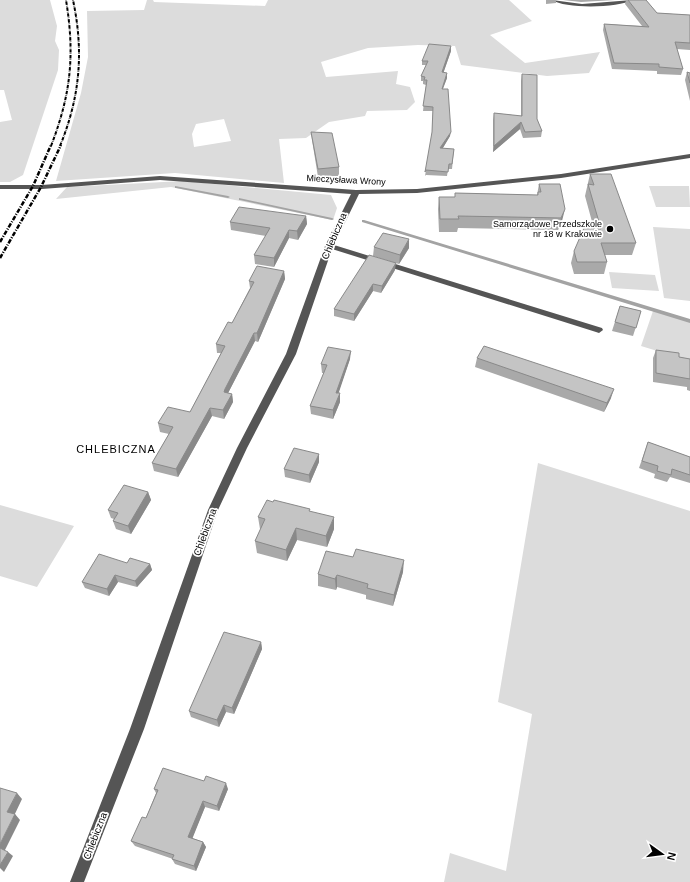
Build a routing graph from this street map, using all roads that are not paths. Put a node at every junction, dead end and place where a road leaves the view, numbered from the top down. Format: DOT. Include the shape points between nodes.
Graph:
graph roads {
  1 [pos="555,0"];
  2 [pos="629,0"];
  3 [pos="690,156"];
  4 [pos="0,187"];
  5 [pos="356,192"];
  6 [pos="329,246"];
  7 [pos="599,330"];
  8 [pos="77,882"];
  1 -- 2 [label="street" via="585,5"];
  3 -- 5 [label="street, Mieczysława Wrony" via="617,169 472,187"];
  4 -- 5 [label="street, Mieczysława Wrony" via="42,187 160,178"];
  5 -- 6 [label="street, Chlebiczna"];
  6 -- 7 [label="street"];
  6 -- 8 [label="street, Chlebiczna" via="291,354 213,510 137,729"];
}
